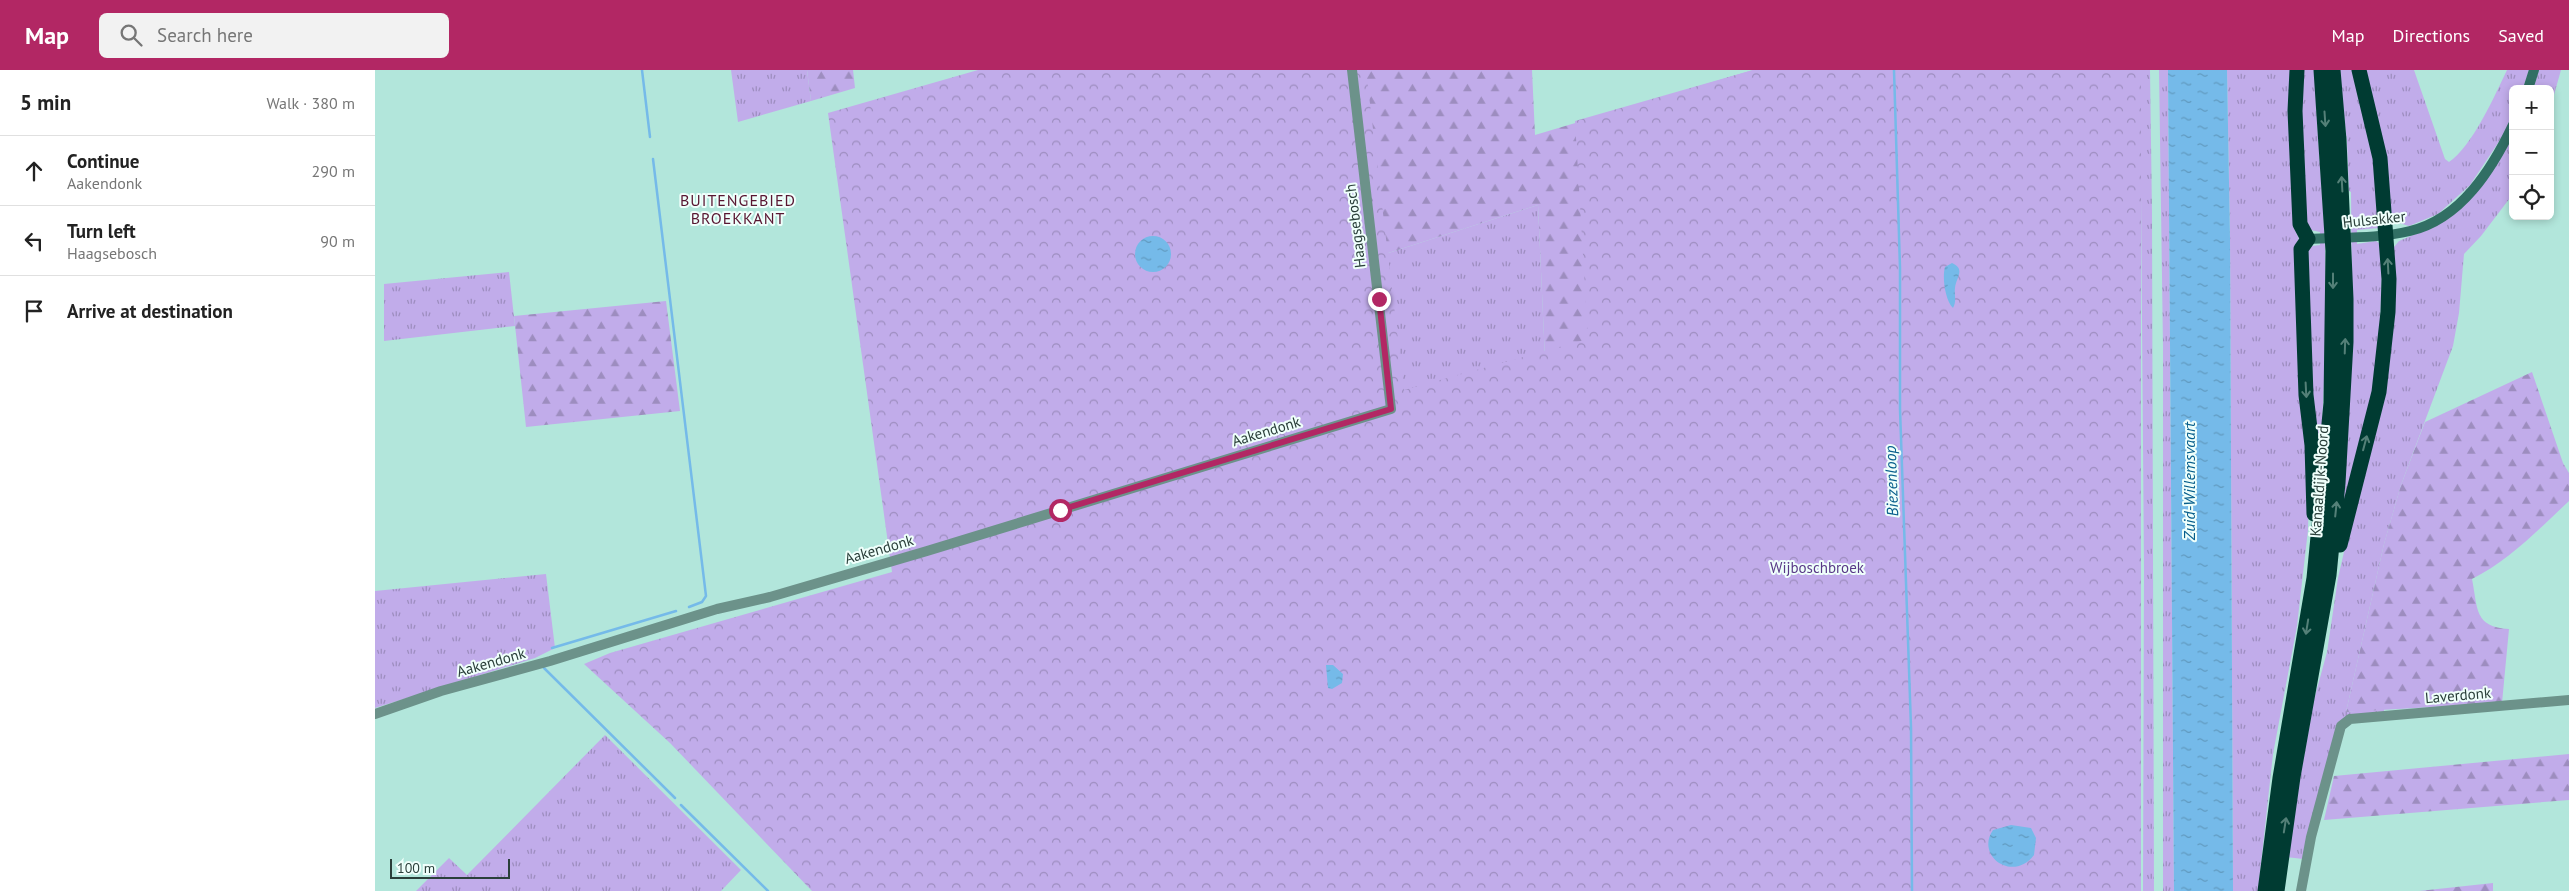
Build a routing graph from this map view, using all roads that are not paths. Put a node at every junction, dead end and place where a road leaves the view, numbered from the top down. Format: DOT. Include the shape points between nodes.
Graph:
graph roads {
  1 [pos="1352,70"];
  2 [pos="2297,70"];
  3 [pos="2321,70"];
  4 [pos="2333,70"];
  5 [pos="2359,70"];
  6 [pos="2534,70"];
  7 [pos="2529,85"];
  8 [pos="2510,130"];
  9 [pos="2387,235"];
  10 [pos="2314,238"];
  11 [pos="1391,409"];
  12 [pos="2329,574"];
  13 [pos="2314,578"];
  14 [pos="2569,700"];
  15 [pos="375,714"];
  16 [pos="2265,891"];
  17 [pos="2277,891"];
  18 [pos="2301,891"];
  1 -- 11 [label="street, Haagsebosch"];
  2 -- 10 [label="highway" via="2295,111 2300,224"];
  3 -- 13 [label="highway, Kanaaldijk-Noord, one-way" via="2333,251 2333,306 2331,404"];
  12 -- 4 [label="highway, Kanaaldijk-Noord, one-way" via="2346,342 2345,253"];
  5 -- 9 [label="highway" via="2380,158"];
  6 -- 7 [label="street"];
  8 -- 9 [label="street, Hulsakker" via="2487,170 2460,203 2427,225"];
  9 -- 10 [label="street, Hulsakker"];
  12 -- 9 [label="highway, one-way" via="2341,542 2379,392 2388,312"];
  10 -- 13 [label="highway, one-way" via="2301,249 2306,395 2312,445"];
  11 -- 15 [label="street, Aakendonk" via="927,551 441,691"];
  17 -- 12 [label="highway, Kanaaldijk-Noord, one-way" via="2293,777"];
  13 -- 16 [label="highway, Kanaaldijk-Noord, one-way" via="2280,778"];
  14 -- 18 [label="street, Laverdonk" via="2349,719 2341,726 2311,837"];
}
